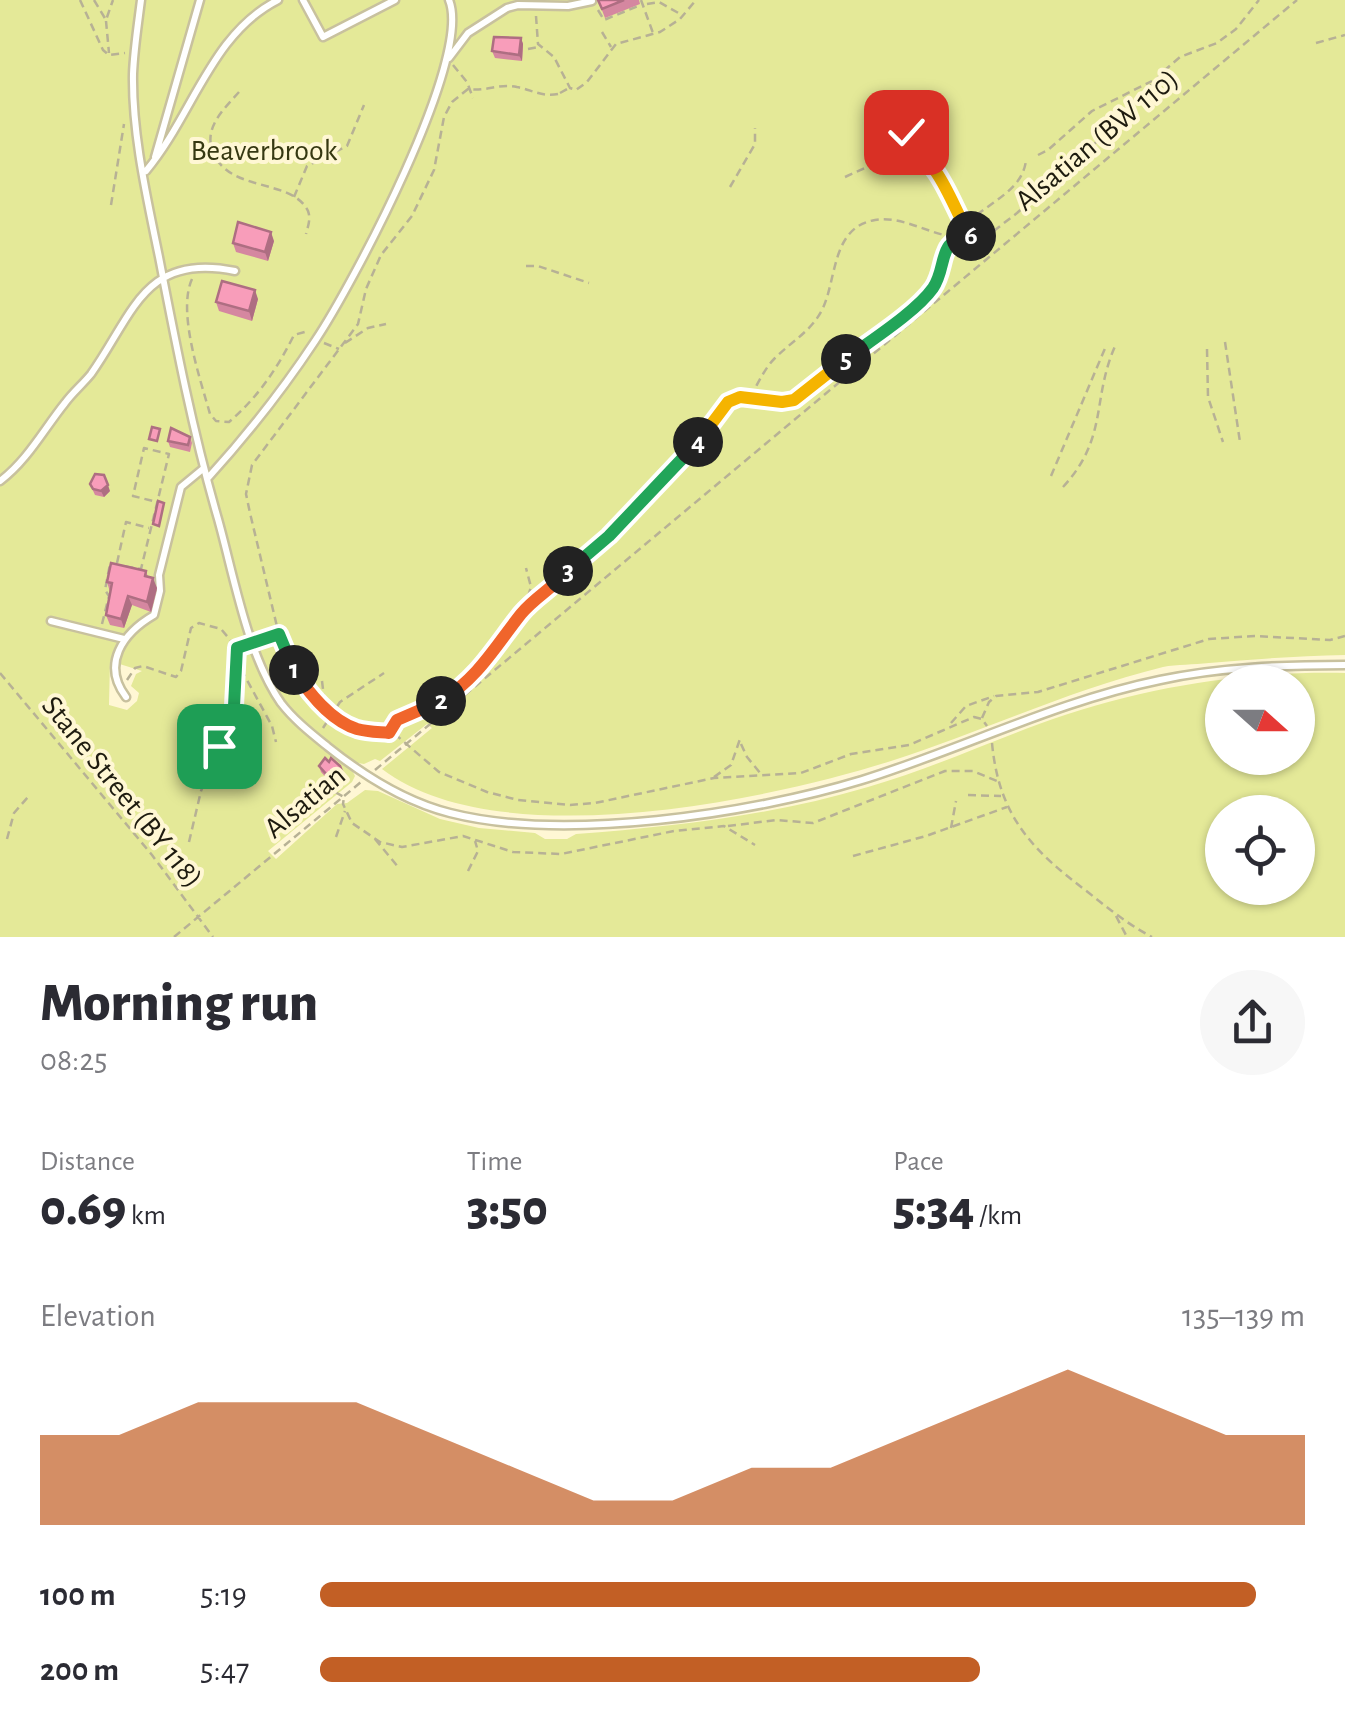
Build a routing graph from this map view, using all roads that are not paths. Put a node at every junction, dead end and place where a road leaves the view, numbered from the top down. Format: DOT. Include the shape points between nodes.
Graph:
graph roads {
  1 [pos="140,0"];
  2 [pos="200,0"];
  3 [pos="278,0"];
  4 [pos="303,0"];
  5 [pos="395,0"];
  6 [pos="449,0"];
  7 [pos="592,2"];
  8 [pos="454,24"];
  9 [pos="468,33"];
  10 [pos="449,62"];
  11 [pos="155,160"];
  12 [pos="145,172"];
  13 [pos="235,271"];
  14 [pos="163,278"];
  15 [pos="204,468"];
  16 [pos="0,480"];
  17 [pos="206,480"];
  18 [pos="51,622"];
  19 [pos="124,638"];
  20 [pos="1345,665"];
  21 [pos="123,693"];
  1 -- 12 [label="lane" via="136,114"];
  2 -- 11 [label="lane"];
  3 -- 11 [label="lane" via="254,12 228,40"];
  4 -- 5 [label="lane" via="323,37"];
  6 -- 8 [label="lane"];
  7 -- 9 [label="lane" via="507,8"];
  8 -- 9 [label="lane"];
  8 -- 10 [label="lane"];
  9 -- 10 [label="lane"];
  10 -- 17 [label="lane" via="414,152 316,340 260,422"];
  11 -- 12 [label="lane"];
  12 -- 14 [label="lane"];
  13 -- 14 [label="lane" via="214,266"];
  14 -- 15 [label="lane"];
  14 -- 16 [label="lane" via="128,310 89,376"];
  15 -- 17 [label="lane"];
  15 -- 19 [label="lane" via="181,487 154,616"];
  17 -- 20 [label="lane" via="253,641 282,704 368,776 414,800 488,820 564,826 664,818 794,796 909,765 1087,699 1160,680 1220,670"];
  18 -- 19 [label="lane"];
  19 -- 21 [label="lane" via="114,666"];
}
